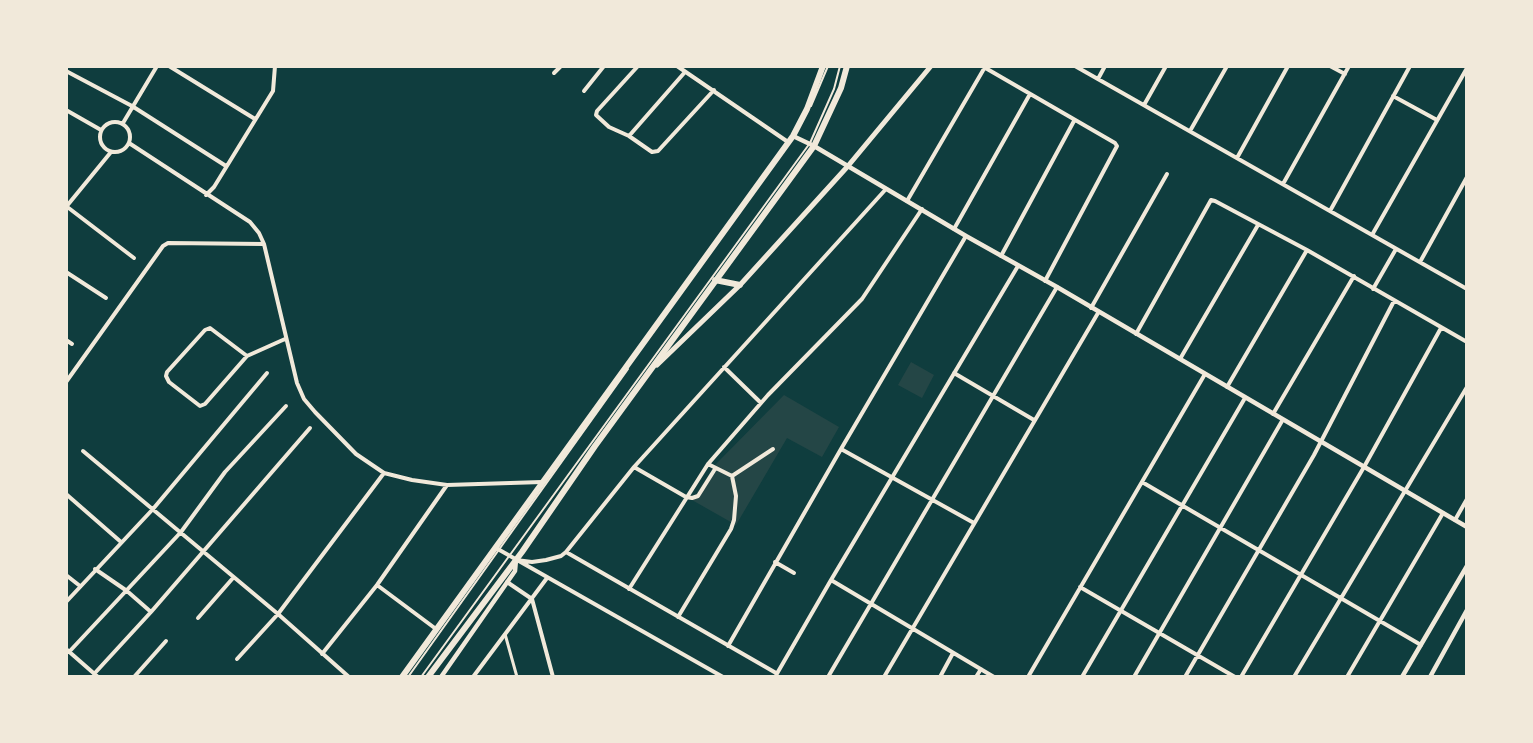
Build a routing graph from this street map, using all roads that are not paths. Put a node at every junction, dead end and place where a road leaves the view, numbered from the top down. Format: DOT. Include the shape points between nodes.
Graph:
graph roads {
  1 [pos="157,66"];
  2 [pos="169,66"];
  3 [pos="275,66"];
  4 [pos="561,66"];
  5 [pos="604,66"];
  6 [pos="638,66"];
  7 [pos="677,66"];
  8 [pos="823,66"];
  9 [pos="828,66"];
  10 [pos="840,66"];
  11 [pos="847,66"];
  12 [pos="931,66"];
  13 [pos="984,66"];
  14 [pos="1075,66"];
  15 [pos="1105,66"];
  16 [pos="1166,66"];
  17 [pos="1227,66"];
  18 [pos="1288,66"];
  19 [pos="1330,66"];
  20 [pos="1349,66"];
  21 [pos="1410,66"];
  22 [pos="1467,68"];
  23 [pos="66,71"];
  24 [pos="685,72"];
  25 [pos="554,73"];
  26 [pos="1345,74"];
  27 [pos="1098,79"];
  28 [pos="714,90"];
  29 [pos="584,91"];
  30 [pos="1030,94"];
  31 [pos="1393,96"];
  32 [pos="1144,105"];
  33 [pos="132,106"];
  34 [pos="66,110"];
  35 [pos="255,119"];
  36 [pos="1438,120"];
  37 [pos="1074,121"];
  38 [pos="123,123"];
  39 [pos="101,130"];
  40 [pos="1190,131"];
  41 [pos="629,136"];
  42 [pos="794,137"];
  43 [pos="129,143"];
  44 [pos="788,143"];
  45 [pos="812,144"];
  46 [pos="111,152"];
  47 [pos="1237,158"];
  48 [pos="226,166"];
  49 [pos="848,166"];
  50 [pos="1167,174"];
  51 [pos="1467,177"];
  52 [pos="1283,184"];
  53 [pos="886,189"];
  54 [pos="206,195"];
  55 [pos="907,201"];
  56 [pos="66,206"];
  57 [pos="922,209"];
  58 [pos="1330,211"];
  59 [pos="1258,225"];
  60 [pos="954,229"];
  61 [pos="1372,235"];
  62 [pos="966,237"];
  63 [pos="264,244"];
  64 [pos="1396,249"];
  65 [pos="1307,250"];
  66 [pos="1001,256"];
  67 [pos="134,258"];
  68 [pos="1420,262"];
  69 [pos="1018,266"];
  70 [pos="66,272"];
  71 [pos="1354,276"];
  72 [pos="715,280"];
  73 [pos="1467,280"];
  74 [pos="1045,281"];
  75 [pos="740,285"];
  76 [pos="1057,287"];
  77 [pos="1465,288"];
  78 [pos="1373,289"];
  79 [pos="106,298"];
  80 [pos="1394,301"];
  81 [pos="1091,308"];
  82 [pos="1098,312"];
  83 [pos="1441,328"];
  84 [pos="1136,334"];
  85 [pos="285,339"];
  86 [pos="66,340"];
  87 [pos="1467,342"];
  88 [pos="72,344"];
  89 [pos="247,356"];
  90 [pos="1179,359"];
  91 [pos="724,367"];
  92 [pos="650,372"];
  93 [pos="954,373"];
  94 [pos="267,374"];
  95 [pos="1204,374"];
  96 [pos="66,382"];
  97 [pos="1227,387"];
  98 [pos="1467,387"];
  99 [pos="993,395"];
  100 [pos="1245,398"];
  101 [pos="761,403"];
  102 [pos="286,406"];
  103 [pos="1273,414"];
  104 [pos="1034,420"];
  105 [pos="1282,421"];
  106 [pos="310,428"];
  107 [pos="1320,442"];
  108 [pos="774,449"];
  109 [pos="841,449"];
  110 [pos="83,451"];
  111 [pos="708,464"];
  112 [pos="634,467"];
  113 [pos="1364,467"];
  114 [pos="716,469"];
  115 [pos="384,473"];
  116 [pos="732,476"];
  117 [pos="893,477"];
  118 [pos="543,482"];
  119 [pos="1142,482"];
  120 [pos="447,485"];
  121 [pos="1404,492"];
  122 [pos="66,494"];
  123 [pos="686,497"];
  124 [pos="933,499"];
  125 [pos="1467,499"];
  126 [pos="1182,506"];
  127 [pos="153,509"];
  128 [pos="1443,513"];
  129 [pos="1455,520"];
  130 [pos="974,523"];
  131 [pos="1221,527"];
  132 [pos="1467,527"];
  133 [pos="180,532"];
  134 [pos="121,542"];
  135 [pos="497,549"];
  136 [pos="1259,550"];
  137 [pos="203,552"];
  138 [pos="566,552"];
  139 [pos="513,558"];
  140 [pos="775,562"];
  141 [pos="1467,566"];
  142 [pos="95,569"];
  143 [pos="794,573"];
  144 [pos="66,574"];
  145 [pos="1301,575"];
  146 [pos="233,578"];
  147 [pos="547,578"];
  148 [pos="831,580"];
  149 [pos="504,581"];
  150 [pos="377,585"];
  151 [pos="80,586"];
  152 [pos="1080,587"];
  153 [pos="628,589"];
  154 [pos="127,591"];
  155 [pos="1340,598"];
  156 [pos="532,599"];
  157 [pos="66,602"];
  158 [pos="871,604"];
  159 [pos="1467,610"];
  160 [pos="1121,611"];
  161 [pos="151,612"];
  162 [pos="278,614"];
  163 [pos="678,617"];
  164 [pos="198,618"];
  165 [pos="1379,621"];
  166 [pos="437,629"];
  167 [pos="912,629"];
  168 [pos="1160,632"];
  169 [pos="505,634"];
  170 [pos="166,641"];
  171 [pos="1421,645"];
  172 [pos="728,646"];
  173 [pos="68,651"];
  174 [pos="953,653"];
  175 [pos="322,654"];
  176 [pos="1198,655"];
  177 [pos="237,659"];
  178 [pos="981,669"];
  179 [pos="96,675"];
  180 [pos="776,675"];
  181 [pos="134,677"];
  182 [pos="349,677"];
  183 [pos="402,677"];
  184 [pos="408,677"];
  185 [pos="421,677"];
  186 [pos="428,677"];
  187 [pos="441,677"];
  188 [pos="473,677"];
  189 [pos="517,677"];
  190 [pos="553,677"];
  191 [pos="723,677"];
  192 [pos="828,677"];
  193 [pos="884,677"];
  194 [pos="940,677"];
  195 [pos="976,677"];
  196 [pos="994,677"];
  197 [pos="1028,677"];
  198 [pos="1082,677"];
  199 [pos="1134,677"];
  200 [pos="1185,677"];
  201 [pos="1235,677"];
  202 [pos="1241,677"];
  203 [pos="1294,677"];
  204 [pos="1347,677"];
  205 [pos="1402,677"];
  206 [pos="1430,677"];
  1 -- 33 [label="street"];
  2 -- 35 [label="street"];
  3 -- 35 [label="street" via="273,91"];
  4 -- 25 [label="street"];
  5 -- 29 [label="street"];
  6 -- 41 [label="street" via="596,114 609,127"];
  7 -- 24 [label="street"];
  8 -- 42 [label="main road"];
  9 -- 42 [label="lane"];
  10 -- 45 [label="lane"];
  11 -- 45 [label="main road" via="841,87"];
  12 -- 49 [label="main road"];
  13 -- 30 [label="street"];
  13 -- 55 [label="street"];
  14 -- 27 [label="street"];
  15 -- 27 [label="street"];
  16 -- 32 [label="street"];
  17 -- 40 [label="street"];
  18 -- 47 [label="street"];
  19 -- 26 [label="street"];
  20 -- 26 [label="street"];
  21 -- 31 [label="street"];
  22 -- 36 [label="street"];
  23 -- 33 [label="street"];
  24 -- 28 [label="street"];
  24 -- 41 [label="street"];
  26 -- 52 [label="street"];
  27 -- 32 [label="street"];
  28 -- 41 [label="street" via="656,152"];
  28 -- 44 [label="street"];
  30 -- 37 [label="street"];
  30 -- 60 [label="street"];
  31 -- 36 [label="street"];
  31 -- 58 [label="street"];
  32 -- 40 [label="street"];
  33 -- 38 [label="street"];
  33 -- 48 [label="street"];
  34 -- 39 [label="street"];
  35 -- 48 [label="street"];
  36 -- 61 [label="street"];
  37 -- 66 [label="street"];
  37 -- 74 [label="street" via="1117,146"];
  38 -- 39 [label="street" via="113,122"];
  38 -- 43 [label="street" via="129,130"];
  39 -- 46 [label="street" via="102,146"];
  40 -- 47 [label="street"];
  42 -- 44 [label="main road"];
  42 -- 45 [label="street"];
  42 -- 135 [label="lane"];
  43 -- 46 [label="street" via="124,150"];
  43 -- 54 [label="street"];
  44 -- 118 [label="main road"];
  45 -- 49 [label="street"];
  45 -- 72 [label="main road"];
  45 -- 139 [label="lane"];
  46 -- 56 [label="street"];
  47 -- 52 [label="street"];
  48 -- 54 [label="street"];
  49 -- 53 [label="street"];
  49 -- 75 [label="main road"];
  50 -- 81 [label="street"];
  51 -- 68 [label="street"];
  52 -- 58 [label="street"];
  53 -- 55 [label="street"];
  53 -- 91 [label="street"];
  54 -- 63 [label="street" via="250,222"];
  55 -- 57 [label="street"];
  56 -- 67 [label="street"];
  57 -- 60 [label="street"];
  57 -- 101 [label="street" via="862,299"];
  58 -- 61 [label="street"];
  59 -- 65 [label="street"];
  59 -- 84 [label="street" via="1211,200"];
  59 -- 90 [label="street"];
  60 -- 62 [label="street"];
  61 -- 64 [label="street"];
  62 -- 66 [label="street"];
  62 -- 109 [label="street"];
  63 -- 85 [label="street"];
  63 -- 96 [label="street" via="162,246"];
  64 -- 68 [label="street"];
  64 -- 78 [label="street"];
  65 -- 71 [label="street"];
  65 -- 97 [label="street"];
  66 -- 69 [label="street"];
  68 -- 77 [label="street"];
  69 -- 74 [label="street"];
  69 -- 93 [label="street"];
  70 -- 79 [label="street"];
  71 -- 78 [label="street"];
  71 -- 103 [label="street"];
  72 -- 75 [label="main road"];
  72 -- 92 [label="main road"];
  73 -- 77 [label="street"];
  74 -- 76 [label="street"];
  75 -- 92 [label="main road"];
  76 -- 81 [label="street"];
  76 -- 99 [label="street"];
  78 -- 80 [label="street"];
  80 -- 83 [label="street"];
  80 -- 107 [label="street"];
  81 -- 82 [label="street"];
  82 -- 84 [label="street"];
  82 -- 104 [label="street"];
  83 -- 87 [label="street"];
  83 -- 113 [label="street"];
  84 -- 90 [label="street"];
  85 -- 89 [label="street"];
  85 -- 115 [label="street" via="304,399 356,454"];
  86 -- 88 [label="street"];
  89 -- 89 [label="street" via="210,328 166,376 200,406"];
  90 -- 95 [label="street"];
  91 -- 101 [label="street"];
  91 -- 112 [label="street"];
  92 -- 139 [label="main road"];
  93 -- 99 [label="street"];
  93 -- 117 [label="street"];
  94 -- 127 [label="street"];
  95 -- 97 [label="street"];
  95 -- 119 [label="street"];
  97 -- 100 [label="street"];
  98 -- 121 [label="street"];
  99 -- 104 [label="street"];
  99 -- 124 [label="street"];
  100 -- 103 [label="street"];
  100 -- 126 [label="street"];
  101 -- 111 [label="street"];
  102 -- 133 [label="street" via="225,472"];
  103 -- 105 [label="street"];
  104 -- 130 [label="street"];
  105 -- 107 [label="street"];
  105 -- 131 [label="street"];
  106 -- 137 [label="street"];
  107 -- 113 [label="street"];
  107 -- 136 [label="street"];
  108 -- 116 [label="street"];
  109 -- 117 [label="street"];
  109 -- 140 [label="street"];
  110 -- 127 [label="street"];
  111 -- 114 [label="street"];
  111 -- 123 [label="street"];
  112 -- 123 [label="street"];
  112 -- 138 [label="street"];
  113 -- 121 [label="street"];
  113 -- 145 [label="street"];
  114 -- 116 [label="street"];
  114 -- 123 [label="street" via="698,496"];
  115 -- 120 [label="street"];
  115 -- 162 [label="street"];
  116 -- 163 [label="street" via="736,496 731,529"];
  117 -- 124 [label="street"];
  117 -- 148 [label="street"];
  118 -- 120 [label="street"];
  118 -- 135 [label="main road"];
  119 -- 126 [label="street"];
  119 -- 152 [label="street"];
  120 -- 150 [label="street"];
  121 -- 128 [label="street"];
  121 -- 155 [label="street"];
  122 -- 134 [label="street"];
  123 -- 153 [label="street"];
  124 -- 130 [label="street"];
  124 -- 158 [label="street"];
  125 -- 129 [label="street"];
  126 -- 131 [label="street"];
  126 -- 160 [label="street"];
  127 -- 133 [label="street"];
  127 -- 134 [label="street"];
  128 -- 129 [label="street"];
  128 -- 165 [label="street"];
  129 -- 132 [label="street"];
  130 -- 167 [label="street"];
  131 -- 136 [label="street"];
  131 -- 168 [label="street"];
  133 -- 137 [label="street"];
  133 -- 154 [label="street"];
  134 -- 142 [label="street"];
  135 -- 139 [label="street"];
  135 -- 166 [label="main road"];
  135 -- 184 [label="lane"];
  136 -- 145 [label="street"];
  136 -- 176 [label="street"];
  137 -- 146 [label="street"];
  137 -- 161 [label="street"];
  138 -- 139 [label="street" via="532,562"];
  138 -- 153 [label="street"];
  139 -- 147 [label="street"];
  139 -- 149 [label="main road"];
  139 -- 185 [label="lane"];
  140 -- 143 [label="street"];
  140 -- 172 [label="street"];
  141 -- 171 [label="street"];
  142 -- 151 [label="street"];
  142 -- 154 [label="street"];
  144 -- 151 [label="street"];
  145 -- 155 [label="street"];
  145 -- 202 [label="street"];
  146 -- 162 [label="street"];
  146 -- 164 [label="street"];
  147 -- 156 [label="street"];
  147 -- 191 [label="street"];
  148 -- 158 [label="street"];
  148 -- 180 [label="street"];
  149 -- 156 [label="street"];
  149 -- 186 [label="main road"];
  149 -- 187 [label="street"];
  150 -- 166 [label="street"];
  150 -- 175 [label="street"];
  151 -- 157 [label="street"];
  152 -- 160 [label="street"];
  152 -- 197 [label="street"];
  153 -- 163 [label="street"];
  154 -- 161 [label="street"];
  154 -- 173 [label="street"];
  155 -- 165 [label="street"];
  155 -- 203 [label="street"];
  156 -- 169 [label="street"];
  156 -- 190 [label="street"];
  158 -- 167 [label="street"];
  158 -- 192 [label="street"];
  159 -- 206 [label="street"];
  160 -- 168 [label="street"];
  160 -- 198 [label="street"];
  161 -- 179 [label="street"];
  162 -- 175 [label="street"];
  162 -- 177 [label="street"];
  163 -- 172 [label="street"];
  165 -- 171 [label="street"];
  165 -- 204 [label="street"];
  166 -- 183 [label="main road"];
  167 -- 174 [label="street"];
  167 -- 193 [label="street"];
  168 -- 176 [label="street"];
  168 -- 199 [label="street"];
  169 -- 188 [label="street"];
  169 -- 189 [label="street"];
  170 -- 181 [label="street"];
  171 -- 205 [label="street"];
  172 -- 180 [label="street"];
  173 -- 179 [label="street"];
  174 -- 178 [label="street"];
  174 -- 194 [label="street"];
  175 -- 182 [label="street"];
  176 -- 200 [label="street"];
  176 -- 201 [label="street"];
  178 -- 195 [label="street"];
  178 -- 196 [label="street"];
}
